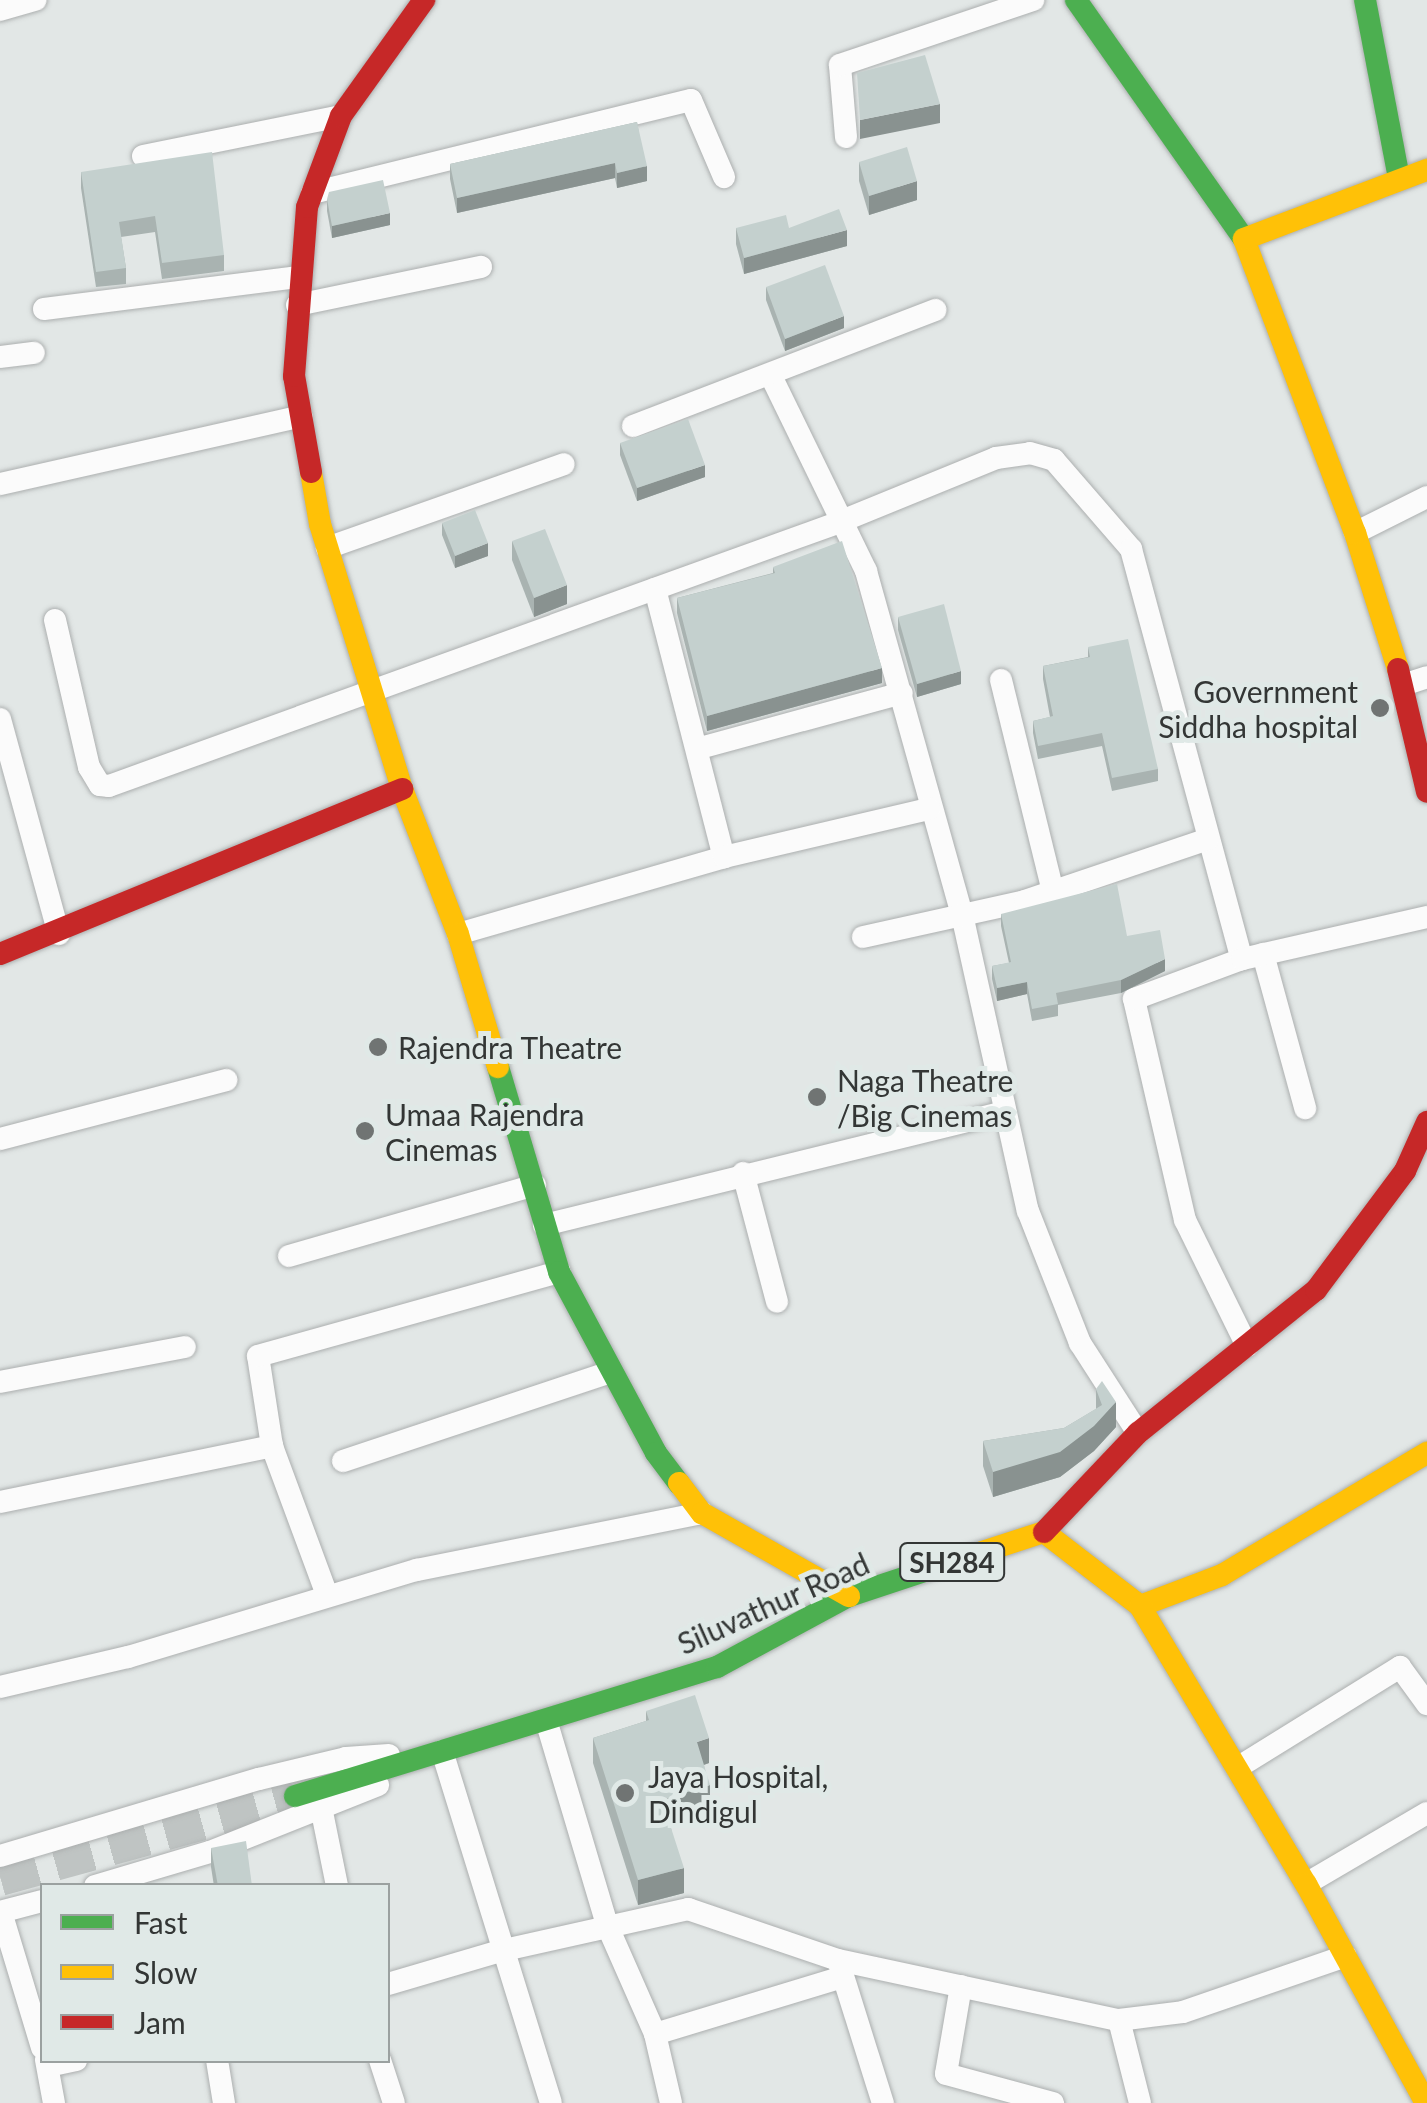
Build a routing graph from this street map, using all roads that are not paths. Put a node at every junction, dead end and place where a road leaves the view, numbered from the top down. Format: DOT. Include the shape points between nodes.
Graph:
graph roads {
  1 [pos="424,0"];
  2 [pos="1033,0"];
  3 [pos="1076,0"];
  4 [pos="1366,0"];
  5 [pos="341,116"];
  6 [pos="846,136"];
  7 [pos="143,156"];
  8 [pos="1427,170"];
  9 [pos="724,177"];
  10 [pos="1400,179"];
  11 [pos="312,193"];
  12 [pos="1244,240"];
  13 [pos="481,267"];
  14 [pos="297,277"];
  15 [pos="297,305"];
  16 [pos="44,309"];
  17 [pos="935,310"];
  18 [pos="34,353"];
  19 [pos="0,358"];
  20 [pos="770,376"];
  21 [pos="301,416"];
  22 [pos="633,426"];
  23 [pos="564,464"];
  24 [pos="0,484"];
  25 [pos="1427,496"];
  26 [pos="837,523"];
  27 [pos="1355,533"];
  28 [pos="327,548"];
  29 [pos="655,590"];
  30 [pos="55,620"];
  31 [pos="1427,677"];
  32 [pos="1000,680"];
  33 [pos="1403,685"];
  34 [pos="372,692"];
  35 [pos="902,693"];
  36 [pos="0,719"];
  37 [pos="700,748"];
  38 [pos="402,789"];
  39 [pos="1427,792"];
  40 [pos="929,809"];
  41 [pos="1208,839"];
  42 [pos="724,857"];
  43 [pos="1052,892"];
  44 [pos="1427,917"];
  45 [pos="962,918"];
  46 [pos="58,934"];
  47 [pos="458,934"];
  48 [pos="863,937"];
  49 [pos="0,954"];
  50 [pos="1253,956"];
  51 [pos="226,1080"];
  52 [pos="1305,1108"];
  53 [pos="1005,1112"];
  54 [pos="1427,1122"];
  55 [pos="0,1139"];
  56 [pos="743,1173"];
  57 [pos="534,1186"];
  58 [pos="544,1225"];
  59 [pos="289,1256"];
  60 [pos="560,1272"];
  61 [pos="777,1302"];
  62 [pos="1247,1346"];
  63 [pos="184,1347"];
  64 [pos="611,1372"];
  65 [pos="0,1382"];
  66 [pos="1138,1433"];
  67 [pos="272,1446"];
  68 [pos="1427,1453"];
  69 [pos="343,1461"];
  70 [pos="0,1502"];
  71 [pos="702,1513"];
  72 [pos="1044,1532"];
  73 [pos="327,1595"];
  74 [pos="849,1596"];
  75 [pos="1140,1606"];
  76 [pos="0,1687"];
  77 [pos="1427,1704"];
  78 [pos="546,1720"];
  79 [pos="442,1751"];
  80 [pos="1237,1768"];
  81 [pos="294,1796"];
  82 [pos="322,1812"];
  83 [pos="1427,1813"];
  84 [pos="0,1856"];
  85 [pos="168,1875"];
  86 [pos="115,1883"];
  87 [pos="336,1883"];
  88 [pos="1306,1884"];
  89 [pos="40,1901"];
  90 [pos="0,1912"];
  91 [pos="606,1926"];
  92 [pos="500,1951"];
  93 [pos="1346,1956"];
  94 [pos="840,1968"];
  95 [pos="390,1983"];
  96 [pos="961,1986"];
  97 [pos="1118,2020"];
  98 [pos="655,2034"];
  99 [pos="40,2039"];
  100 [pos="47,2063"];
  101 [pos="217,2063"];
  102 [pos="381,2063"];
  103 [pos="1013,2097"];
  104 [pos="54,2103"];
  105 [pos="224,2103"];
  106 [pos="394,2103"];
  107 [pos="551,2103"];
  108 [pos="671,2103"];
  109 [pos="883,2103"];
  110 [pos="1053,2103"];
  111 [pos="1140,2103"];
  112 [pos="1426,2103"];
  1 -- 5 [label="street"];
  2 -- 6 [label="street" via="840,65"];
  3 -- 12 [label="street"];
  4 -- 10 [label="street"];
  5 -- 7 [label="street"];
  5 -- 11 [label="street"];
  8 -- 10 [label="street"];
  9 -- 11 [label="street" via="691,100"];
  10 -- 12 [label="street"];
  11 -- 14 [label="street"];
  12 -- 27 [label="street"];
  13 -- 15 [label="street"];
  14 -- 15 [label="street"];
  14 -- 16 [label="street"];
  15 -- 21 [label="street" via="294,376"];
  17 -- 20 [label="street"];
  18 -- 19 [label="street"];
  20 -- 22 [label="street"];
  20 -- 26 [label="street"];
  21 -- 24 [label="street"];
  21 -- 28 [label="street"];
  23 -- 28 [label="street"];
  25 -- 27 [label="street"];
  26 -- 29 [label="street"];
  26 -- 35 [label="street" via="866,570"];
  26 -- 41 [label="street" via="996,458 1030,454 1054,460 1130,549"];
  27 -- 33 [label="street"];
  28 -- 34 [label="street"];
  29 -- 34 [label="street"];
  29 -- 37 [label="street"];
  30 -- 34 [label="street" via="89,767 100,785"];
  31 -- 33 [label="street"];
  32 -- 43 [label="street"];
  33 -- 39 [label="street"];
  34 -- 38 [label="street"];
  35 -- 37 [label="street"];
  35 -- 40 [label="street"];
  36 -- 46 [label="street"];
  37 -- 42 [label="street"];
  38 -- 46 [label="street"];
  38 -- 47 [label="street"];
  40 -- 42 [label="street"];
  40 -- 45 [label="street"];
  41 -- 43 [label="street"];
  41 -- 50 [label="street"];
  42 -- 47 [label="street"];
  43 -- 45 [label="street"];
  44 -- 50 [label="street"];
  45 -- 48 [label="street"];
  45 -- 53 [label="street"];
  46 -- 49 [label="street"];
  47 -- 57 [label="street"];
  50 -- 52 [label="street"];
  50 -- 62 [label="street" via="1134,999 1185,1220"];
  51 -- 55 [label="street"];
  53 -- 56 [label="street"];
  53 -- 66 [label="street" via="1028,1211 1080,1343"];
  54 -- 62 [label="street" via="1406,1171 1316,1290"];
  56 -- 58 [label="street"];
  56 -- 61 [label="street"];
  57 -- 58 [label="street"];
  57 -- 59 [label="street"];
  58 -- 60 [label="street"];
  60 -- 64 [label="street"];
  60 -- 67 [label="street" via="266,1350 255,1364"];
  62 -- 66 [label="street"];
  63 -- 65 [label="street"];
  64 -- 69 [label="street"];
  64 -- 71 [label="street" via="656,1453"];
  66 -- 72 [label="street"];
  67 -- 70 [label="street"];
  67 -- 73 [label="street"];
  68 -- 75 [label="street" via="1222,1575"];
  71 -- 73 [label="street" via="417,1570"];
  71 -- 74 [label="street"];
  72 -- 74 [label="street, Siluvathur Road / SH284"];
  72 -- 75 [label="street, SH284"];
  73 -- 76 [label="street" via="128,1657"];
  74 -- 78 [label="street, Siluvathur Road / SH284" via="717,1667"];
  75 -- 80 [label="street"];
  77 -- 80 [label="street" via="1400,1667"];
  78 -- 79 [label="street, Siluvathur Road / SH284"];
  78 -- 91 [label="street"];
  79 -- 81 [label="street, SH284"];
  79 -- 82 [label="street"];
  79 -- 84 [label="street" via="346,1758"];
  79 -- 92 [label="street"];
  80 -- 88 [label="street"];
  82 -- 85 [label="street"];
  82 -- 87 [label="street"];
  83 -- 88 [label="street"];
  85 -- 86 [label="street"];
  88 -- 93 [label="street"];
  89 -- 90 [label="street"];
  90 -- 99 [label="street"];
  91 -- 92 [label="street"];
  91 -- 94 [label="street" via="688,1910"];
  91 -- 98 [label="street"];
  92 -- 95 [label="street"];
  92 -- 107 [label="street"];
  93 -- 97 [label="street" via="1183,2012"];
  93 -- 112 [label="street"];
  94 -- 96 [label="street"];
  94 -- 98 [label="street"];
  94 -- 109 [label="street"];
  96 -- 97 [label="street"];
  96 -- 103 [label="street" via="946,2074"];
  97 -- 111 [label="street"];
  98 -- 108 [label="street"];
  100 -- 104 [label="street"];
  101 -- 105 [label="street"];
  102 -- 106 [label="street"];
  103 -- 110 [label="street"];
}
